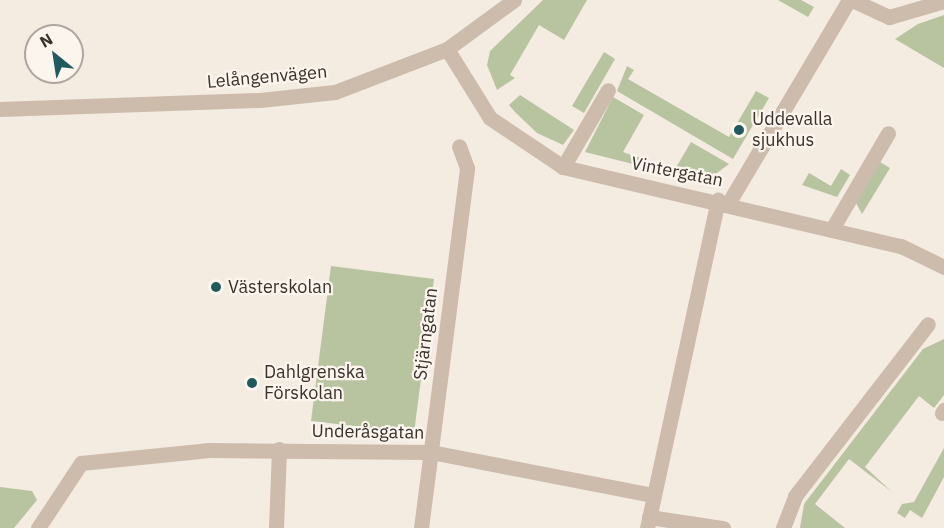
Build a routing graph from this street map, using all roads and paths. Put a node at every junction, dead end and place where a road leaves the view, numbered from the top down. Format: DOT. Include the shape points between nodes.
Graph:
graph roads {
  1 [pos="514,0"];
  2 [pos="850,0"];
  3 [pos="944,2"];
  4 [pos="447,49"];
  5 [pos="608,90"];
  6 [pos="0,109"];
  7 [pos="888,133"];
  8 [pos="459,146"];
  9 [pos="562,167"];
  10 [pos="723,201"];
  11 [pos="832,229"];
  12 [pos="944,267"];
  13 [pos="928,324"];
  14 [pos="279,449"];
  15 [pos="431,453"];
  16 [pos="652,495"];
  17 [pos="648,523"];
  18 [pos="38,528"];
  19 [pos="276,528"];
  20 [pos="421,528"];
  21 [pos="723,528"];
  22 [pos="783,528"];
  1 -- 4 [label="street, Lelångenvägen"];
  2 -- 3 [label="street" via="888,17"];
  2 -- 10 [label="street"];
  4 -- 6 [label="street, Lelångenvägen" via="335,92 260,100"];
  4 -- 9 [label="street, Vintergatan" via="490,118"];
  5 -- 9 [label="street"];
  7 -- 11 [label="street"];
  8 -- 15 [label="street, Stjärngatan" via="467,168"];
  9 -- 10 [label="street, Vintergatan"];
  10 -- 11 [label="street, Vintergatan"];
  10 -- 16 [label="street"];
  11 -- 12 [label="street, Vintergatan" via="919,252"];
  13 -- 22 [label="street" via="795,496"];
  14 -- 15 [label="street, Underåsgatan"];
  14 -- 18 [label="street, Underåsgatan" via="81,463"];
  14 -- 19 [label="street"];
  15 -- 16 [label="street, Underåsgatan"];
  15 -- 20 [label="street, Stjärngatan"];
  16 -- 17 [label="street"];
  17 -- 21 [label="street"];
}
